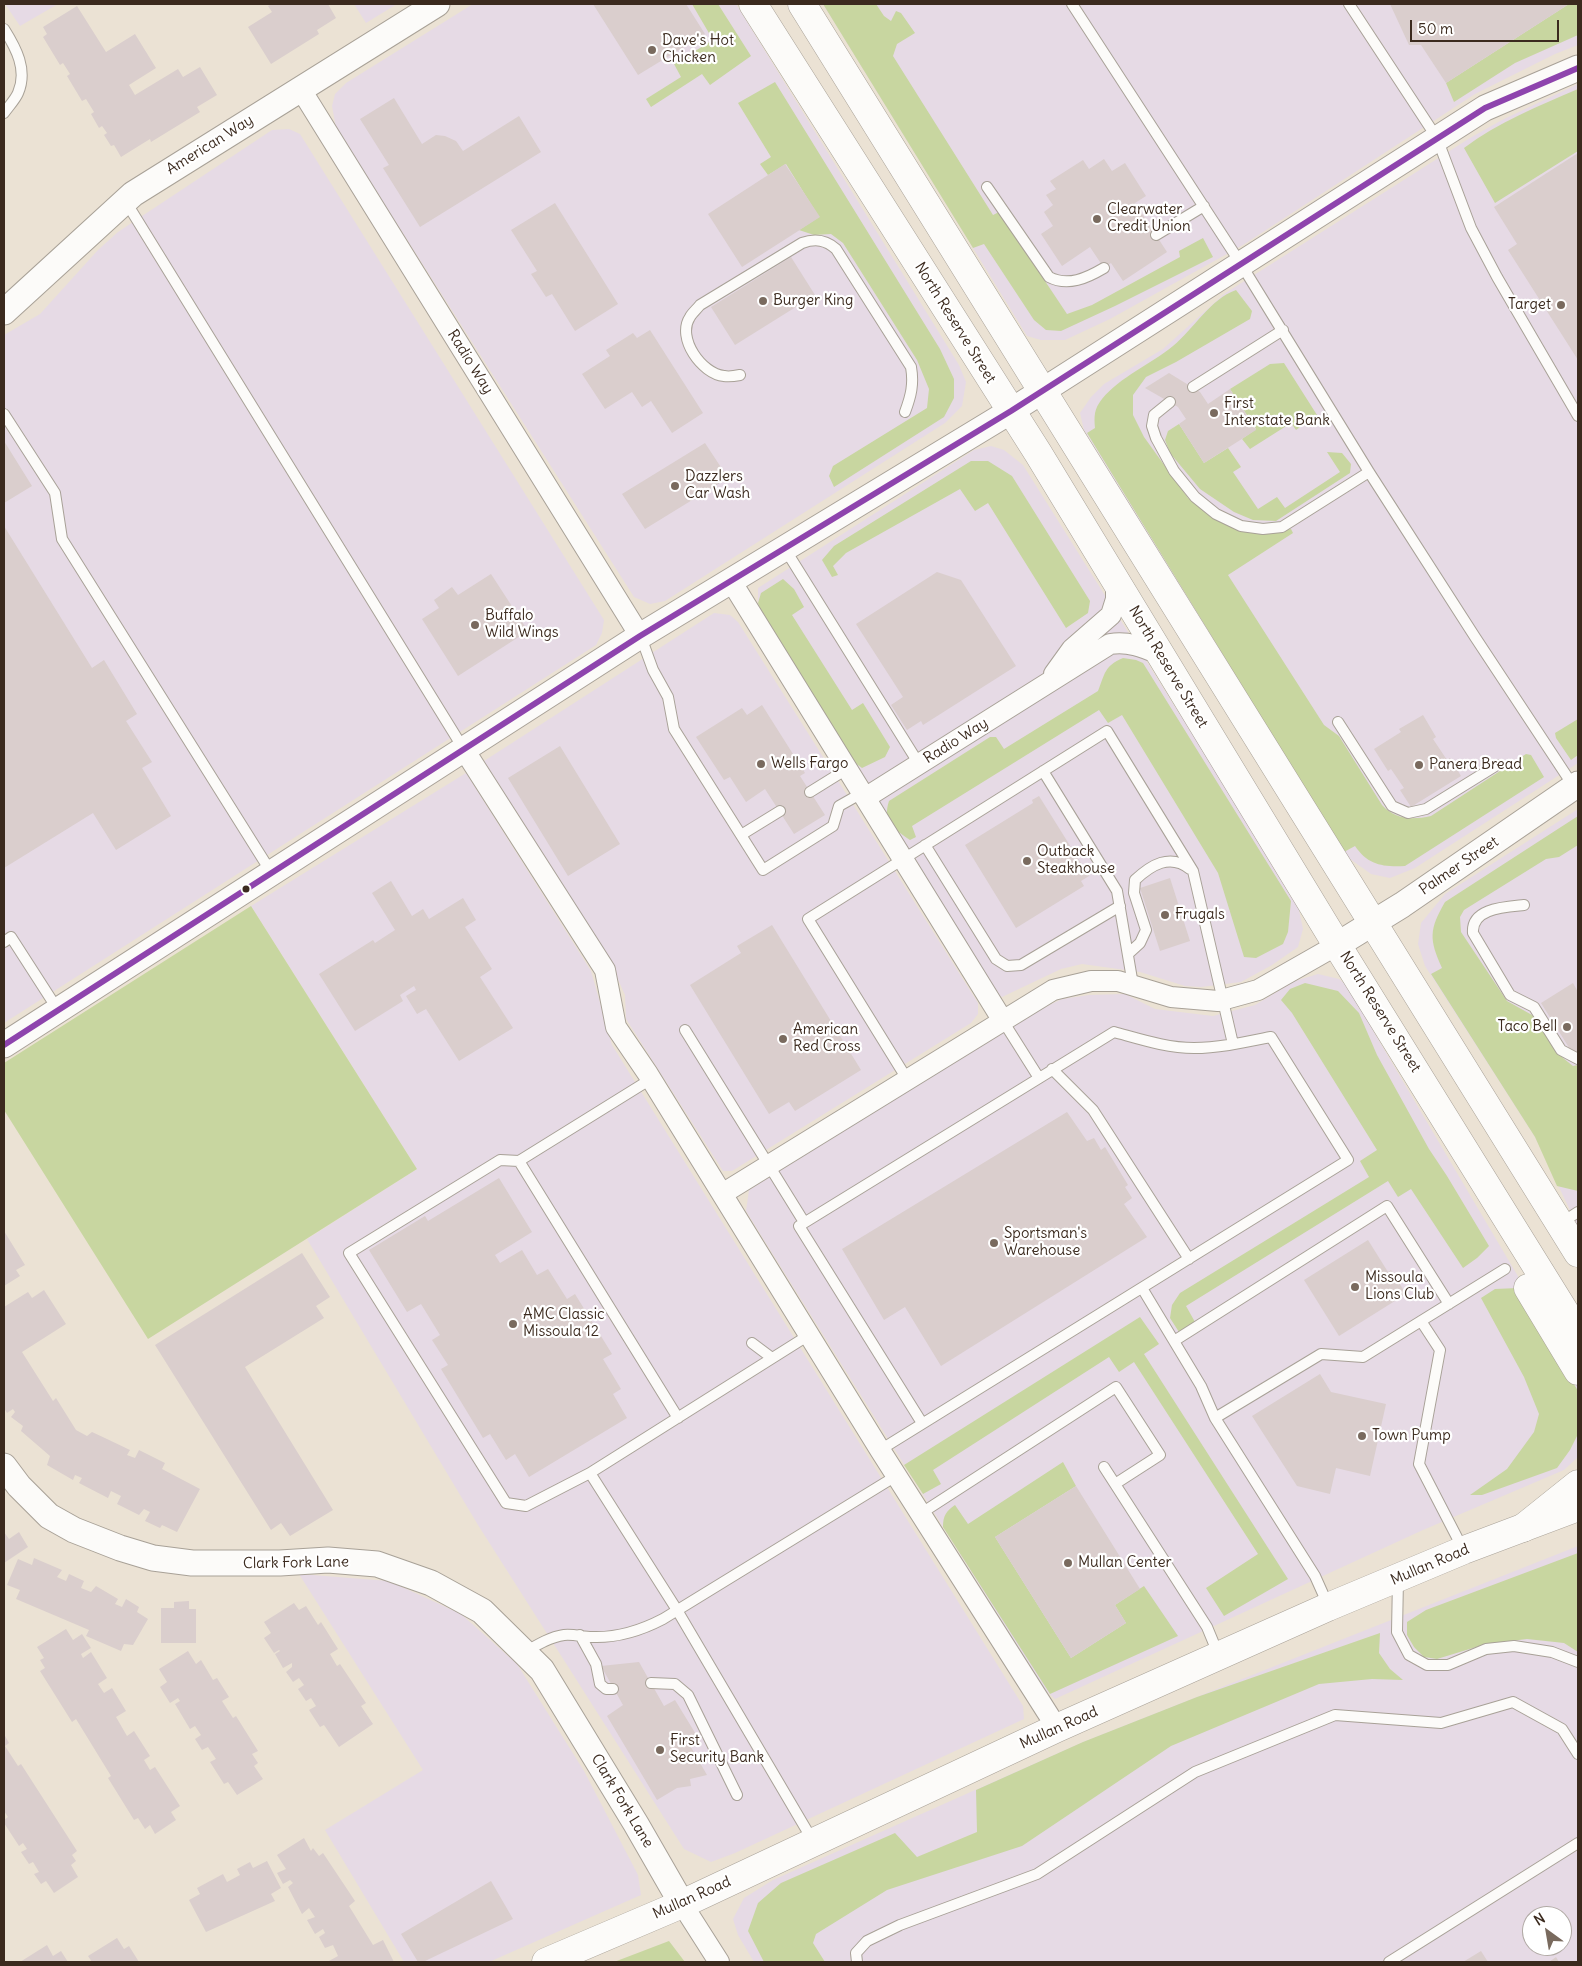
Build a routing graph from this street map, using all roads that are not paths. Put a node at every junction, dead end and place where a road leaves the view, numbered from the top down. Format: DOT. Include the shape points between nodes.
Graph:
graph roads {
  1 [pos="437,4"];
  2 [pos="753,4"];
  3 [pos="802,4"];
  4 [pos="1072,4"];
  5 [pos="1349,4"];
  6 [pos="4,28"];
  7 [pos="1578,68"];
  8 [pos="300,88"];
  9 [pos="4,113"];
  10 [pos="1437,138"];
  11 [pos="987,187"];
  12 [pos="125,201"];
  13 [pos="1204,206"];
  14 [pos="1156,235"];
  15 [pos="1241,264"];
  16 [pos="1104,268"];
  17 [pos="4,312"];
  18 [pos="1283,330"];
  19 [pos="740,375"];
  20 [pos="1193,387"];
  21 [pos="1042,391"];
  22 [pos="1170,402"];
  23 [pos="1010,410"];
  24 [pos="904,412"];
  25 [pos="4,414"];
  26 [pos="1578,416"];
  27 [pos="1369,472"];
  28 [pos="784,548"];
  29 [pos="731,581"];
  30 [pos="1116,581"];
  31 [pos="640,636"];
  32 [pos="1159,654"];
  33 [pos="1047,684"];
  34 [pos="1338,722"];
  35 [pos="463,748"];
  36 [pos="919,764"];
  37 [pos="1497,764"];
  38 [pos="847,769"];
  39 [pos="1043,771"];
  40 [pos="1577,788"];
  41 [pos="810,792"];
  42 [pos="863,795"];
  43 [pos="780,811"];
  44 [pos="741,835"];
  45 [pos="926,845"];
  46 [pos="903,859"];
  47 [pos="1193,871"];
  48 [pos="271,872"];
  49 [pos="1524,905"];
  50 [pos="1120,906"];
  51 [pos="1374,924"];
  52 [pos="4,942"];
  53 [pos="1338,945"];
  54 [pos="1128,954"];
  55 [pos="1133,985"];
  56 [pos="1224,999"];
  57 [pos="58,1010"];
  58 [pos="1003,1021"];
  59 [pos="1387,1022"];
  60 [pos="685,1030"];
  61 [pos="1233,1044"];
  62 [pos="4,1045"];
  63 [pos="1578,1059"];
  64 [pos="1052,1070"];
  65 [pos="1039,1078"];
  66 [pos="651,1079"];
  67 [pos="908,1079"];
  68 [pos="519,1161"];
  69 [pos="769,1165"];
  70 [pos="722,1194"];
  71 [pos="1569,1218"];
  72 [pos="804,1222"];
  73 [pos="1578,1253"];
  74 [pos="1189,1259"];
  75 [pos="1505,1269"];
  76 [pos="1142,1288"];
  77 [pos="1448,1304"];
  78 [pos="1421,1321"];
  79 [pos="1578,1333"];
  80 [pos="809,1335"];
  81 [pos="1174,1341"];
  82 [pos="752,1343"];
  83 [pos="772,1358"];
  84 [pos="1578,1371"];
  85 [pos="678,1418"];
  86 [pos="1215,1418"];
  87 [pos="922,1424"];
  88 [pos="880,1450"];
  89 [pos="4,1466"];
  90 [pos="1104,1467"];
  91 [pos="590,1473"];
  92 [pos="896,1476"];
  93 [pos="1115,1484"];
  94 [pos="1578,1484"];
  95 [pos="1578,1507"];
  96 [pos="920,1514"];
  97 [pos="1522,1528"];
  98 [pos="1464,1550"];
  99 [pos="1398,1578"];
  100 [pos="1328,1607"];
  101 [pos="677,1610"];
  102 [pos="580,1635"];
  103 [pos="525,1652"];
  104 [pos="1219,1657"];
  105 [pos="1578,1662"];
  106 [pos="651,1683"];
  107 [pos="613,1688"];
  108 [pos="1057,1728"];
  109 [pos="1578,1754"];
  110 [pos="737,1794"];
  111 [pos="813,1843"];
  112 [pos="1578,1843"];
  113 [pos="682,1904"];
  114 [pos="546,1962"];
  115 [pos="719,1962"];
  116 [pos="857,1962"];
  117 [pos="1389,1962"];
  1 -- 8 [label="street, American Way"];
  2 -- 23 [label="main road, North Reserve Street"];
  3 -- 21 [label="main road"];
  4 -- 13 [label="lane"];
  5 -- 10 [label="lane"];
  6 -- 9 [label="lane" via="21,62 22,77 18,94"];
  7 -- 10 [label="street" via="1485,108"];
  8 -- 12 [label="street, American Way"];
  8 -- 31 [label="street, Radio Way"];
  10 -- 15 [label="street"];
  10 -- 26 [label="lane" via="1471,228"];
  11 -- 16 [label="lane" via="1049,277 1058,282 1072,281 1089,277"];
  12 -- 17 [label="street, American Way"];
  12 -- 35 [label="lane"];
  13 -- 14 [label="lane"];
  13 -- 15 [label="lane"];
  15 -- 18 [label="lane"];
  15 -- 21 [label="street"];
  18 -- 20 [label="lane"];
  18 -- 27 [label="lane"];
  19 -- 24 [label="lane" via="723,376 704,368 689,346 686,332 689,318 700,305 802,243 812,239 828,242 836,249 911,367 911,396"];
  21 -- 23 [label="street"];
  21 -- 51 [label="main road"];
  22 -- 27 [label="lane" via="1154,416 1152,426 1174,471 1194,497 1216,514 1240,526 1282,527"];
  23 -- 28 [label="street"];
  23 -- 30 [label="main road, North Reserve Street"];
  25 -- 48 [label="lane" via="55,494 62,539"];
  27 -- 40 [label="lane" via="1474,637"];
  28 -- 29 [label="street"];
  28 -- 36 [label="lane"];
  29 -- 31 [label="street"];
  29 -- 38 [label="street"];
  30 -- 32 [label="main road, North Reserve Street"];
  30 -- 33 [label="street, Radio Way" via="1116,599 1110,615 1072,649"];
  31 -- 35 [label="street"];
  31 -- 44 [label="lane" via="668,697 674,728"];
  32 -- 33 [label="street, Radio Way" via="1137,645 1110,644"];
  32 -- 53 [label="main road, North Reserve Street"];
  33 -- 36 [label="street, Radio Way"];
  34 -- 37 [label="lane" via="1392,806 1408,813 1426,809"];
  35 -- 48 [label="street"];
  35 -- 66 [label="street" via="605,970 616,1026"];
  36 -- 42 [label="street, Radio Way"];
  38 -- 41 [label="lane"];
  38 -- 42 [label="street"];
  39 -- 45 [label="lane"];
  39 -- 47 [label="lane" via="1107,731"];
  39 -- 50 [label="lane" via="1117,891"];
  40 -- 51 [label="street, Palmer Street"];
  42 -- 44 [label="lane" via="839,806 834,826 763,870"];
  42 -- 46 [label="street"];
  43 -- 44 [label="lane"];
  45 -- 46 [label="lane"];
  45 -- 50 [label="lane" via="996,959 1007,966 1021,965"];
  46 -- 58 [label="street"];
  46 -- 67 [label="lane" via="808,919"];
  47 -- 54 [label="lane" via="1182,862 1170,861 1156,864 1135,880 1134,893 1146,930 1140,943"];
  47 -- 56 [label="lane"];
  48 -- 57 [label="street"];
  49 -- 63 [label="lane" via="1496,908 1483,914 1472,924 1473,933 1510,995 1534,1007 1561,1050"];
  50 -- 54 [label="lane"];
  51 -- 53 [label="street, Palmer Street"];
  51 -- 71 [label="main road"];
  52 -- 57 [label="lane" via="11,937"];
  53 -- 56 [label="street" via="1258,990"];
  53 -- 59 [label="main road, North Reserve Street"];
  54 -- 55 [label="lane"];
  55 -- 56 [label="street" via="1171,997"];
  55 -- 58 [label="street" via="1118,981 1091,981 1053,990"];
  56 -- 61 [label="lane"];
  57 -- 62 [label="street"];
  58 -- 65 [label="lane"];
  58 -- 67 [label="street"];
  59 -- 79 [label="main road, North Reserve Street"];
  59 -- 84 [label="main road" via="1423,1114"];
  60 -- 69 [label="lane"];
  61 -- 64 [label="lane" via="1193,1048 1114,1032"];
  61 -- 74 [label="lane" via="1271,1037 1348,1160"];
  64 -- 65 [label="lane"];
  64 -- 74 [label="lane" via="1094,1110"];
  65 -- 72 [label="lane"];
  66 -- 68 [label="lane"];
  66 -- 70 [label="street"];
  67 -- 69 [label="street"];
  68 -- 85 [label="lane"];
  68 -- 91 [label="lane" via="500,1160 349,1253 506,1503 526,1506"];
  69 -- 70 [label="street"];
  69 -- 72 [label="lane"];
  70 -- 80 [label="street"];
  71 -- 73 [label="main road"];
  72 -- 87 [label="lane" via="799,1226"];
  74 -- 76 [label="lane"];
  75 -- 77 [label="lane"];
  76 -- 81 [label="lane"];
  76 -- 87 [label="lane"];
  77 -- 78 [label="lane"];
  77 -- 81 [label="lane" via="1386,1206"];
  78 -- 86 [label="lane" via="1363,1357 1321,1354"];
  78 -- 98 [label="lane" via="1440,1350 1418,1464"];
  80 -- 83 [label="lane"];
  80 -- 88 [label="street"];
  81 -- 86 [label="lane" via="1201,1386"];
  82 -- 83 [label="lane"];
  83 -- 85 [label="lane"];
  85 -- 91 [label="lane"];
  86 -- 100 [label="lane" via="1315,1576"];
  87 -- 88 [label="lane"];
  88 -- 92 [label="street"];
  89 -- 103 [label="street, Clark Fork Lane" via="48,1516 98,1540 153,1558 192,1563 328,1560 377,1564 431,1583 482,1610"];
  90 -- 93 [label="lane"];
  91 -- 101 [label="lane"];
  92 -- 96 [label="street"];
  92 -- 101 [label="lane"];
  93 -- 96 [label="lane" via="1160,1455 1116,1387"];
  93 -- 104 [label="lane" via="1207,1628"];
  94 -- 97 [label="main road"];
  95 -- 97 [label="main road, Mullan Road"];
  96 -- 108 [label="street"];
  97 -- 98 [label="main road, Mullan Road"];
  98 -- 99 [label="main road, Mullan Road"];
  99 -- 100 [label="main road, Mullan Road"];
  99 -- 105 [label="lane" via="1397,1632 1409,1655 1427,1665 1448,1665 1486,1649 1514,1646 1552,1652"];
  100 -- 104 [label="main road, Mullan Road"];
  101 -- 102 [label="lane" via="627,1634"];
  101 -- 111 [label="lane"];
  102 -- 103 [label="lane" via="546,1640"];
  102 -- 107 [label="lane" via="596,1664 600,1684 606,1689"];
  103 -- 113 [label="street, Clark Fork Lane" via="542,1670"];
  104 -- 108 [label="main road, Mullan Road"];
  106 -- 110 [label="lane" via="674,1684 688,1695"];
  108 -- 111 [label="main road, Mullan Road"];
  109 -- 116 [label="lane" via="1562,1729 1513,1702 1441,1722 1335,1716 1195,1772 1037,1874 866,1941 856,1952"];
  111 -- 113 [label="main road, Mullan Road"];
  112 -- 117 [label="lane"];
  113 -- 114 [label="main road, Mullan Road"];
  113 -- 115 [label="street, Clark Fork Lane"];
}
